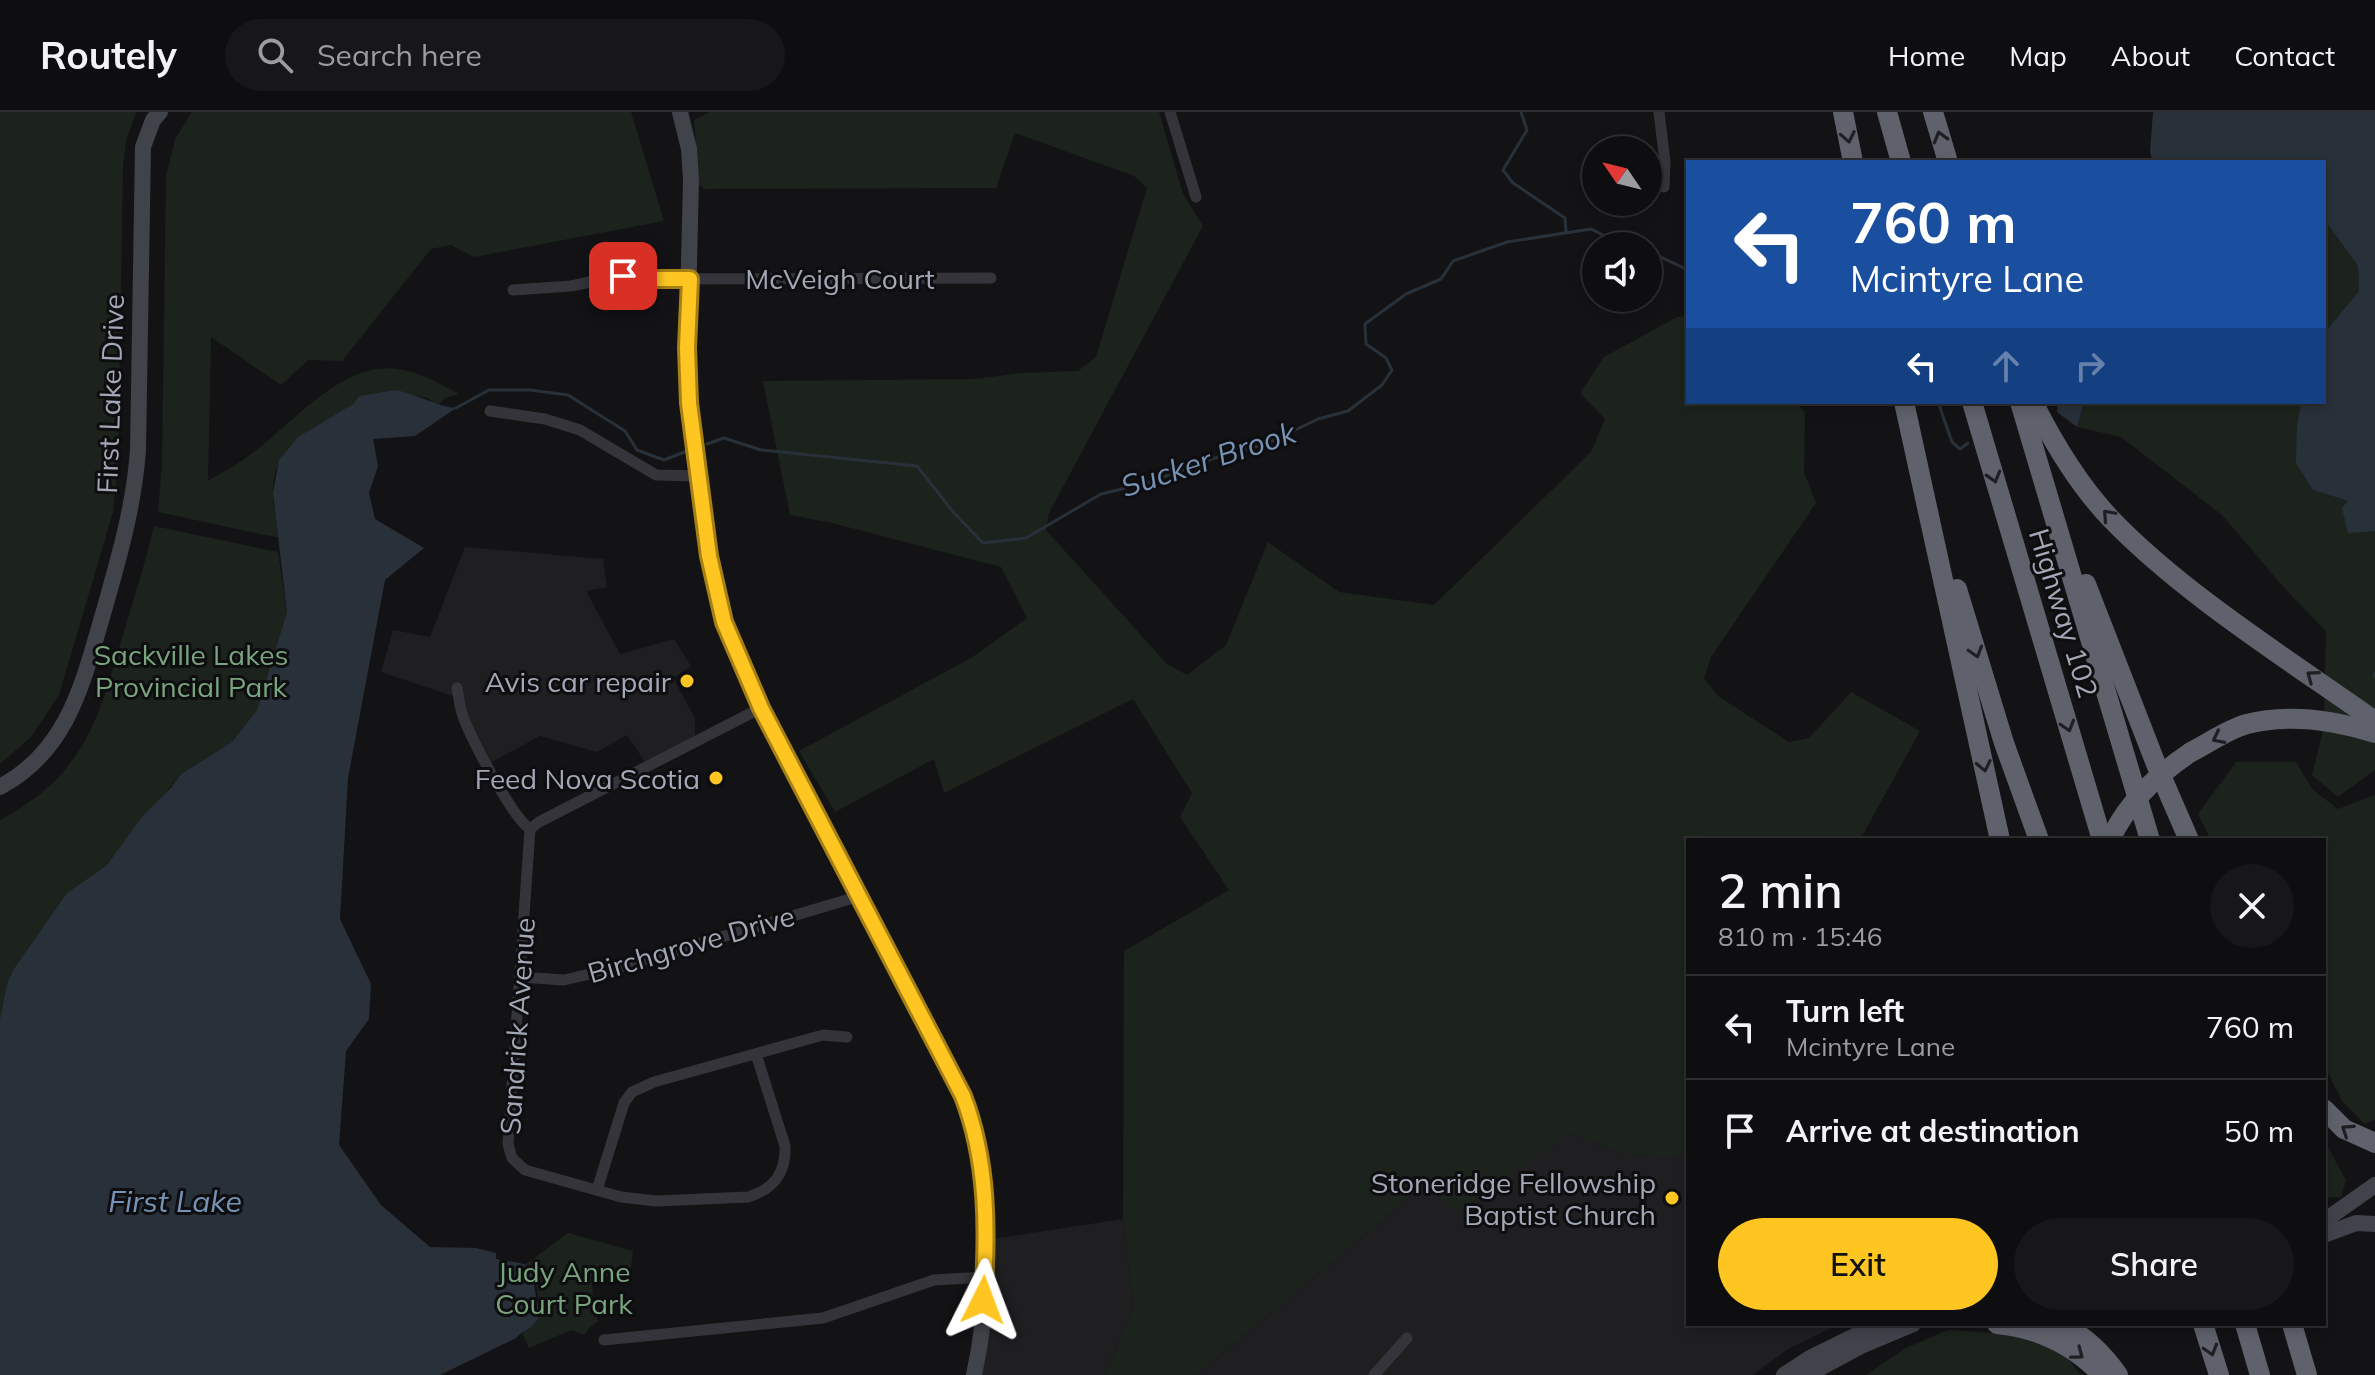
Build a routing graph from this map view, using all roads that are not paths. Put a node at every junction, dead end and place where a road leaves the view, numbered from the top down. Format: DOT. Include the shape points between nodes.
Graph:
graph roads {
  1 [pos="160,112"];
  2 [pos="680,112"];
  3 [pos="1170,112"];
  4 [pos="1659,112"];
  5 [pos="1843,112"];
  6 [pos="1887,112"];
  7 [pos="1933,112"];
  8 [pos="1853,160"];
  9 [pos="1900,160"];
  10 [pos="1947,160"];
  11 [pos="1664,187"];
  12 [pos="1196,197"];
  13 [pos="991,278"];
  14 [pos="690,279"];
  15 [pos="513,290"];
  16 [pos="1904,404"];
  17 [pos="1973,404"];
  18 [pos="2021,404"];
  19 [pos="2034,404"];
  20 [pos="490,411"];
  21 [pos="1913,444"];
  22 [pos="2037,461"];
  23 [pos="699,476"];
  24 [pos="457,688"];
  25 [pos="761,708"];
  26 [pos="2375,721"];
  27 [pos="2375,733"];
  28 [pos="0,787"];
  29 [pos="534,826"];
  30 [pos="2000,838"];
  31 [pos="2038,838"];
  32 [pos="2101,838"];
  33 [pos="2111,838"];
  34 [pos="2149,838"];
  35 [pos="2188,838"];
  36 [pos="860,896"];
  37 [pos="521,977"];
  38 [pos="847,1037"];
  39 [pos="756,1054"];
  40 [pos="2326,1111"];
  41 [pos="2375,1143"];
  42 [pos="2375,1185"];
  43 [pos="597,1190"];
  44 [pos="2326,1220"];
  45 [pos="2375,1224"];
  46 [pos="2326,1234"];
  47 [pos="985,1277"];
  48 [pos="1875,1326"];
  49 [pos="1908,1326"];
  50 [pos="2006,1326"];
  51 [pos="2066,1326"];
  52 [pos="2204,1326"];
  53 [pos="2246,1326"];
  54 [pos="2293,1326"];
  55 [pos="1407,1338"];
  56 [pos="604,1340"];
  57 [pos="974,1375"];
  58 [pos="1374,1375"];
  59 [pos="1784,1375"];
  60 [pos="1807,1375"];
  61 [pos="2102,1375"];
  62 [pos="2118,1375"];
  63 [pos="2219,1375"];
  64 [pos="2260,1375"];
  65 [pos="2307,1375"];
  1 -- 28 [label="main road, First Lake Drive" via="143,147 138,450 127,533 80,693 38,760"];
  2 -- 14 [label="main road" via="691,180"];
  3 -- 12 [label="street"];
  4 -- 11 [label="street"];
  5 -- 8 [label="highway, one-way"];
  6 -- 9 [label="highway"];
  10 -- 7 [label="highway, one-way"];
  13 -- 14 [label="street, McVeigh Court"];
  14 -- 15 [label="street, McVeigh Court" via="623,276"];
  14 -- 23 [label="main road" via="688,385"];
  16 -- 21 [label="highway"];
  17 -- 32 [label="highway, Highway 102, one-way"];
  18 -- 22 [label="highway, Highway 102"];
  26 -- 19 [label="highway, one-way" via="2153,559 2109,517 2071,469"];
  20 -- 23 [label="street" via="580,430 656,475"];
  21 -- 30 [label="highway, one-way"];
  21 -- 31 [label="highway, one-way"];
  22 -- 34 [label="highway, Highway 102"];
  22 -- 35 [label="highway"];
  23 -- 25 [label="main road" via="724,622"];
  24 -- 29 [label="street" via="464,719 509,804 521,823"];
  25 -- 29 [label="street"];
  25 -- 36 [label="main road"];
  27 -- 33 [label="highway, one-way, bridge" via="2342,722 2296,718 2245,725 2168,768 2129,809"];
  29 -- 37 [label="street, Sandrick Avenue"];
  36 -- 37 [label="street, Birchgrove Drive" via="624,966 564,980"];
  36 -- 47 [label="main road" via="974,1124 984,1190"];
  37 -- 43 [label="street, Sandrick Avenue" via="509,1151 525,1170"];
  38 -- 39 [label="street" via="823,1035"];
  39 -- 43 [label="street" via="632,1092"];
  39 -- 43 [label="street, Sandrick Avenue" via="785,1146 782,1172 773,1185 748,1197 656,1201"];
  41 -- 40 [label="highway, one-way" via="2344,1129"];
  42 -- 44 [label="main road"];
  45 -- 46 [label="main road" via="2356,1223"];
  47 -- 56 [label="street" via="934,1280 823,1318"];
  47 -- 57 [label="main road"];
  48 -- 59 [label="main road"];
  49 -- 60 [label="main road"];
  50 -- 61 [label="highway, one-way" via="2049,1336 2079,1353"];
  51 -- 62 [label="highway" via="2102,1352"];
  52 -- 63 [label="highway, one-way"];
  53 -- 64 [label="highway"];
  54 -- 65 [label="highway"];
  55 -- 58 [label="street"];
}
